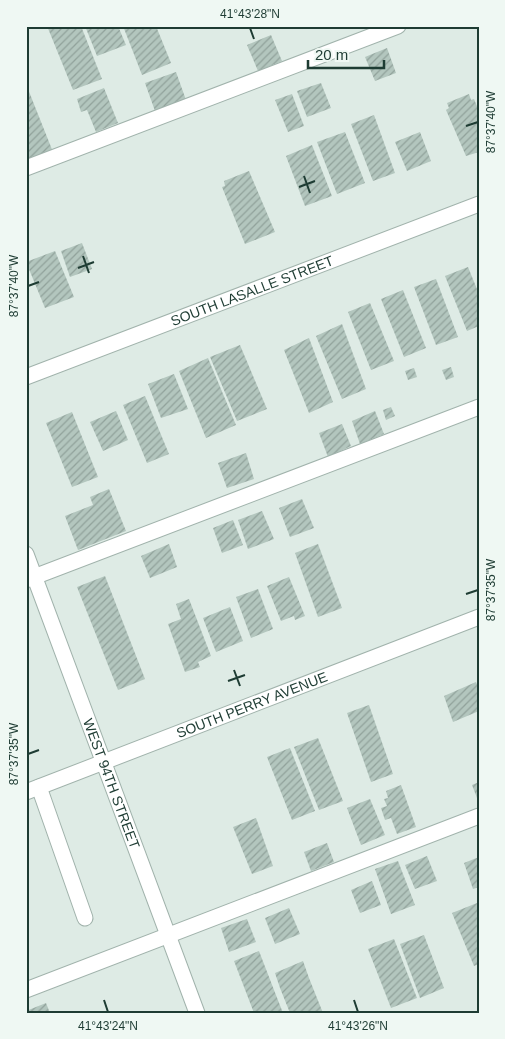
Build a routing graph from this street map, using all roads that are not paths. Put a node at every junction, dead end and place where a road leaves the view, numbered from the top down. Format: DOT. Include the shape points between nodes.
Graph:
graph roads {
  1 [pos="398,26"];
  2 [pos="26,168"];
  3 [pos="479,204"];
  4 [pos="26,377"];
  5 [pos="479,407"];
  6 [pos="26,554"];
  7 [pos="30,578"];
  8 [pos="479,617"];
  9 [pos="105,762"];
  10 [pos="33,789"];
  11 [pos="479,816"];
  12 [pos="85,918"];
  13 [pos="168,934"];
  14 [pos="26,990"];
  15 [pos="197,1013"];
  1 -- 2 [label="street"];
  3 -- 4 [label="street, SOUTH LASALLE STREET"];
  5 -- 7 [label="street"];
  6 -- 7 [label="street, WEST 94TH STREET"];
  7 -- 9 [label="street, WEST 94TH STREET"];
  8 -- 9 [label="street, SOUTH PERRY AVENUE"];
  9 -- 10 [label="street, SOUTH PERRY AVENUE"];
  9 -- 13 [label="street, WEST 94TH STREET"];
  10 -- 12 [label="street"];
  11 -- 13 [label="street"];
  13 -- 14 [label="street"];
  13 -- 15 [label="street, WEST 94TH STREET"];
}
